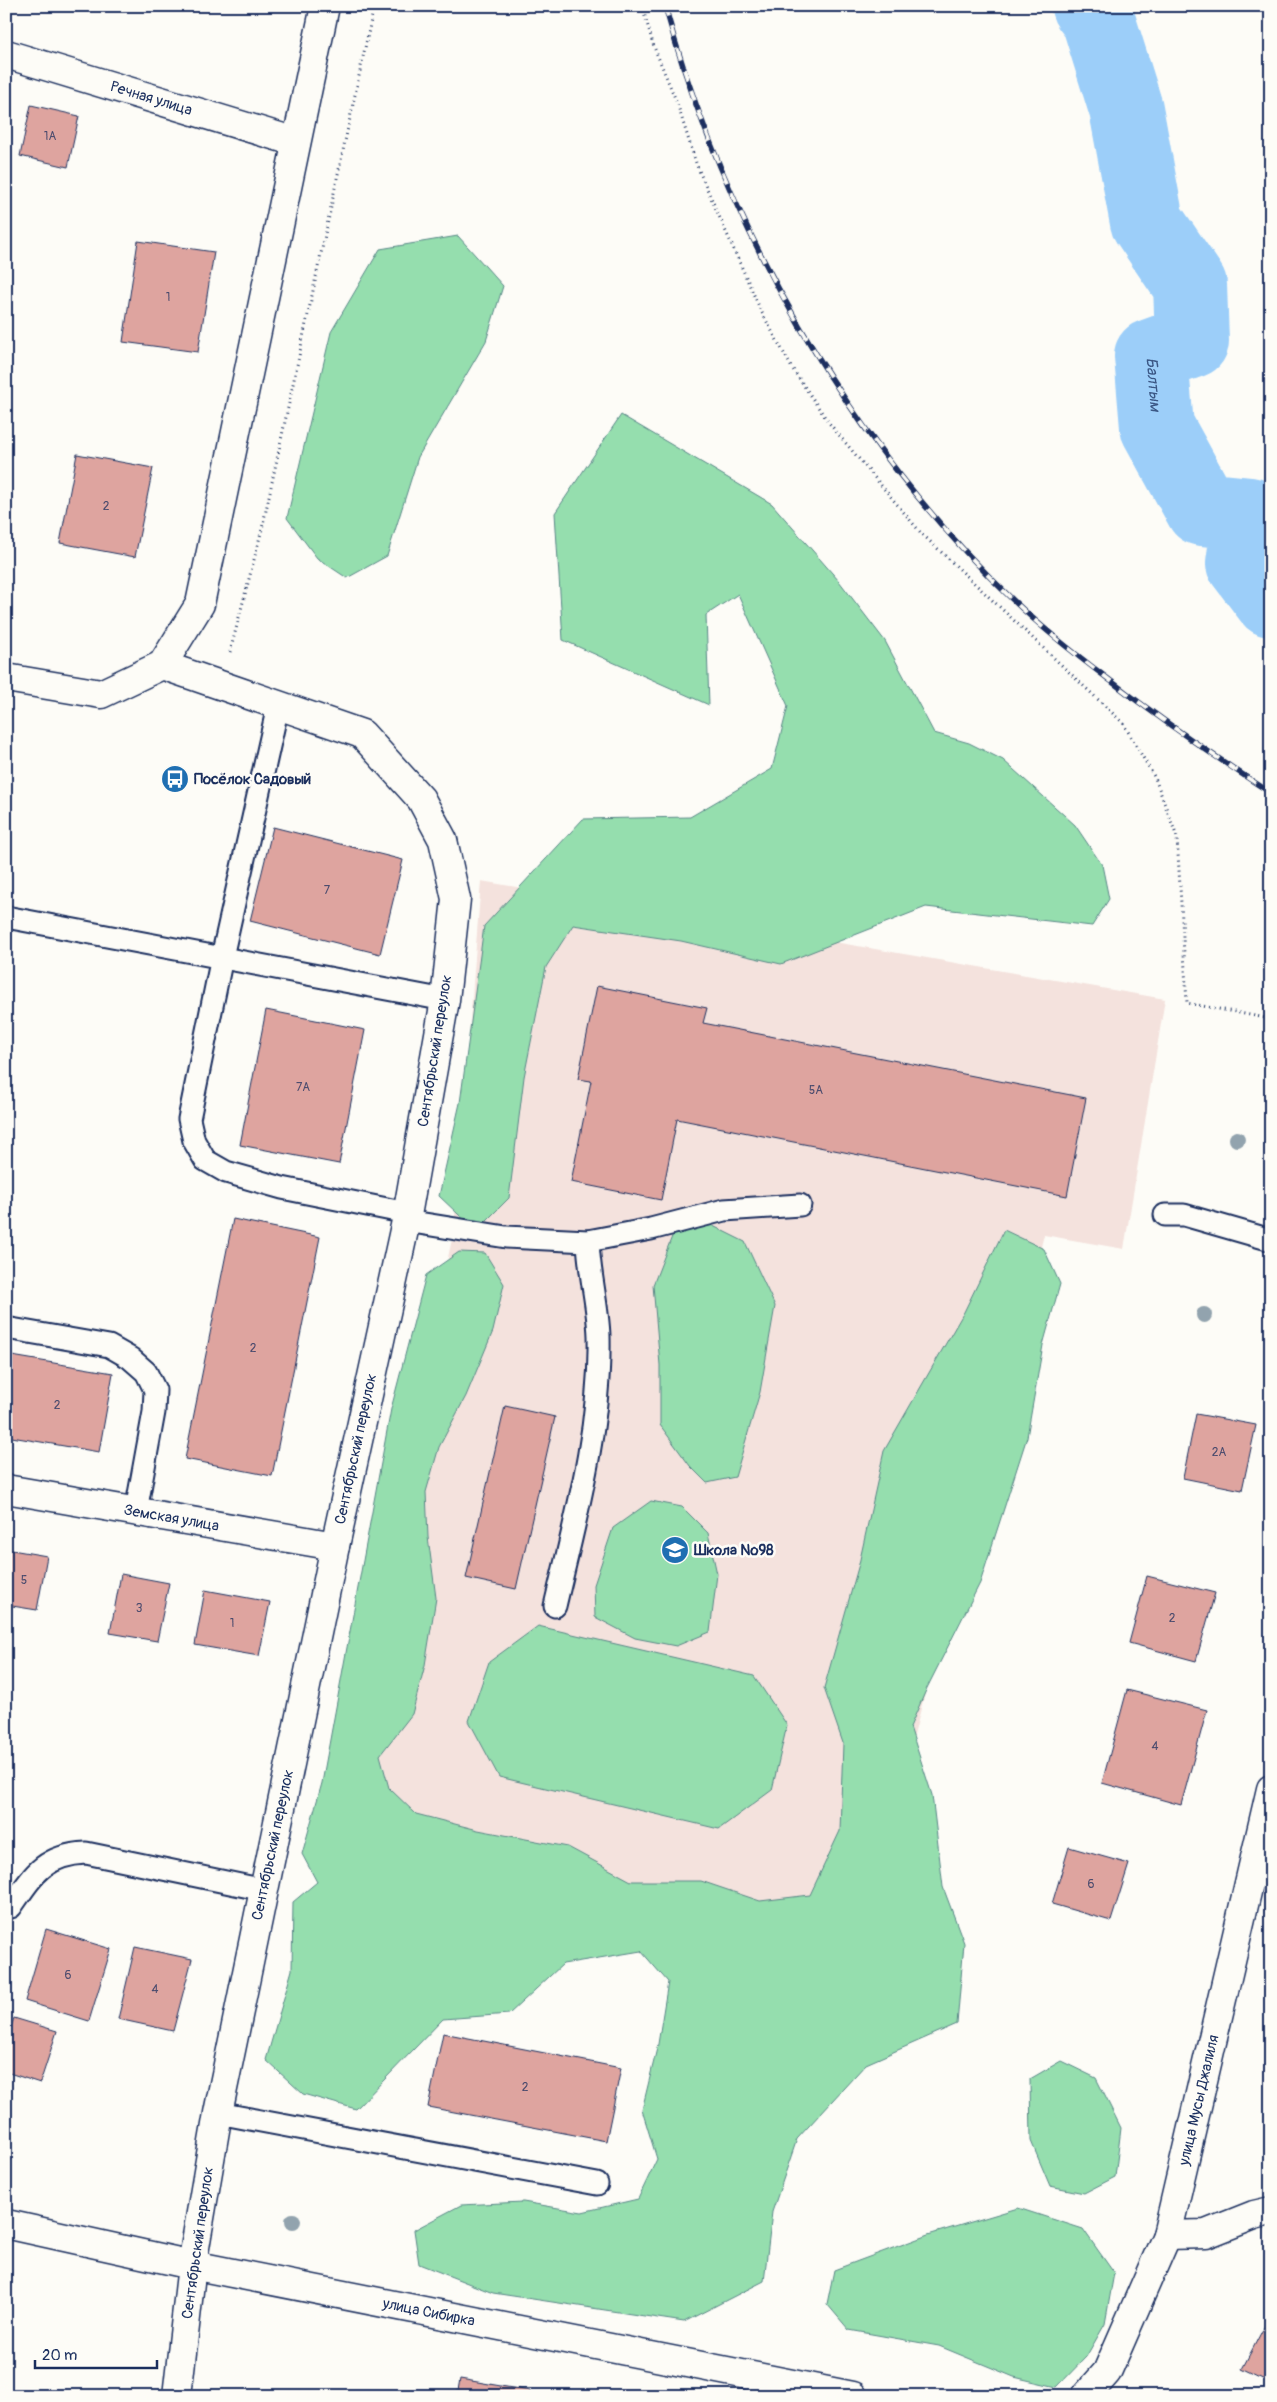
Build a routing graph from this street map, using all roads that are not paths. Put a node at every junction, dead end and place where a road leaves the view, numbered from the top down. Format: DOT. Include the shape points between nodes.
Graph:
graph roads {
  1 [pos="324,6"];
  2 [pos="6,54"];
  3 [pos="296,142"];
  4 [pos="162,666"];
  5 [pos="6,678"];
  6 [pos="278,706"];
  7 [pos="6,917"];
  8 [pos="222,957"];
  9 [pos="445,1000"];
  10 [pos="800,1205"];
  11 [pos="1165,1215"];
  12 [pos="407,1217"];
  13 [pos="1271,1240"];
  14 [pos="588,1241"];
  15 [pos="6,1328"];
  16 [pos="6,1489"];
  17 [pos="136,1511"];
  18 [pos="335,1546"];
  19 [pos="555,1606"];
  20 [pos="1271,1789"];
  21 [pos="264,1890"];
  22 [pos="11,1907"];
  23 [pos="218,2113"];
  24 [pos="597,2184"];
  25 [pos="1271,2211"];
  26 [pos="6,2224"];
  27 [pos="1167,2235"];
  28 [pos="192,2264"];
  29 [pos="177,2396"];
  30 [pos="853,2396"];
  31 [pos="1086,2396"];
  1 -- 3 [label="street"];
  2 -- 3 [label="street, Речная улица"];
  3 -- 4 [label="street" via="200,604"];
  4 -- 5 [label="street" via="101,694"];
  4 -- 6 [label="street, Сентябрьский переулок"];
  6 -- 8 [label="lane"];
  6 -- 9 [label="street, Сентябрьский переулок" via="362,734 421,799 443,840 456,899"];
  7 -- 8 [label="lane"];
  8 -- 9 [label="lane"];
  8 -- 12 [label="lane" via="189,1119 194,1141 205,1160 226,1172 282,1188"];
  9 -- 12 [label="street, Сентябрьский переулок"];
  10 -- 14 [label="lane" via="724,1210"];
  11 -- 13 [label="lane" via="1184,1215"];
  12 -- 14 [label="lane" via="506,1237"];
  12 -- 18 [label="street, Сентябрьский переулок"];
  14 -- 19 [label="lane" via="599,1335 595,1417"];
  15 -- 17 [label="lane" via="109,1346 146,1372 155,1390 154,1412"];
  16 -- 17 [label="street, Земская улица"];
  17 -- 18 [label="street, Земская улица"];
  18 -- 21 [label="street, Сентябрьский переулок"];
  20 -- 27 [label="street, улица Мусы Джалиля"];
  21 -- 22 [label="lane" via="86,1854 66,1854 34,1872"];
  21 -- 23 [label="street, Сентябрьский переулок"];
  23 -- 24 [label="lane"];
  23 -- 28 [label="street, Сентябрьский переулок"];
  25 -- 27 [label="street" via="1206,2234"];
  26 -- 28 [label="street, улица Сибирка"];
  27 -- 31 [label="street, улица Мусы Джалиля" via="1107,2372"];
  28 -- 29 [label="street, Сентябрьский переулок"];
  28 -- 30 [label="street, улица Сибирка"];
}
